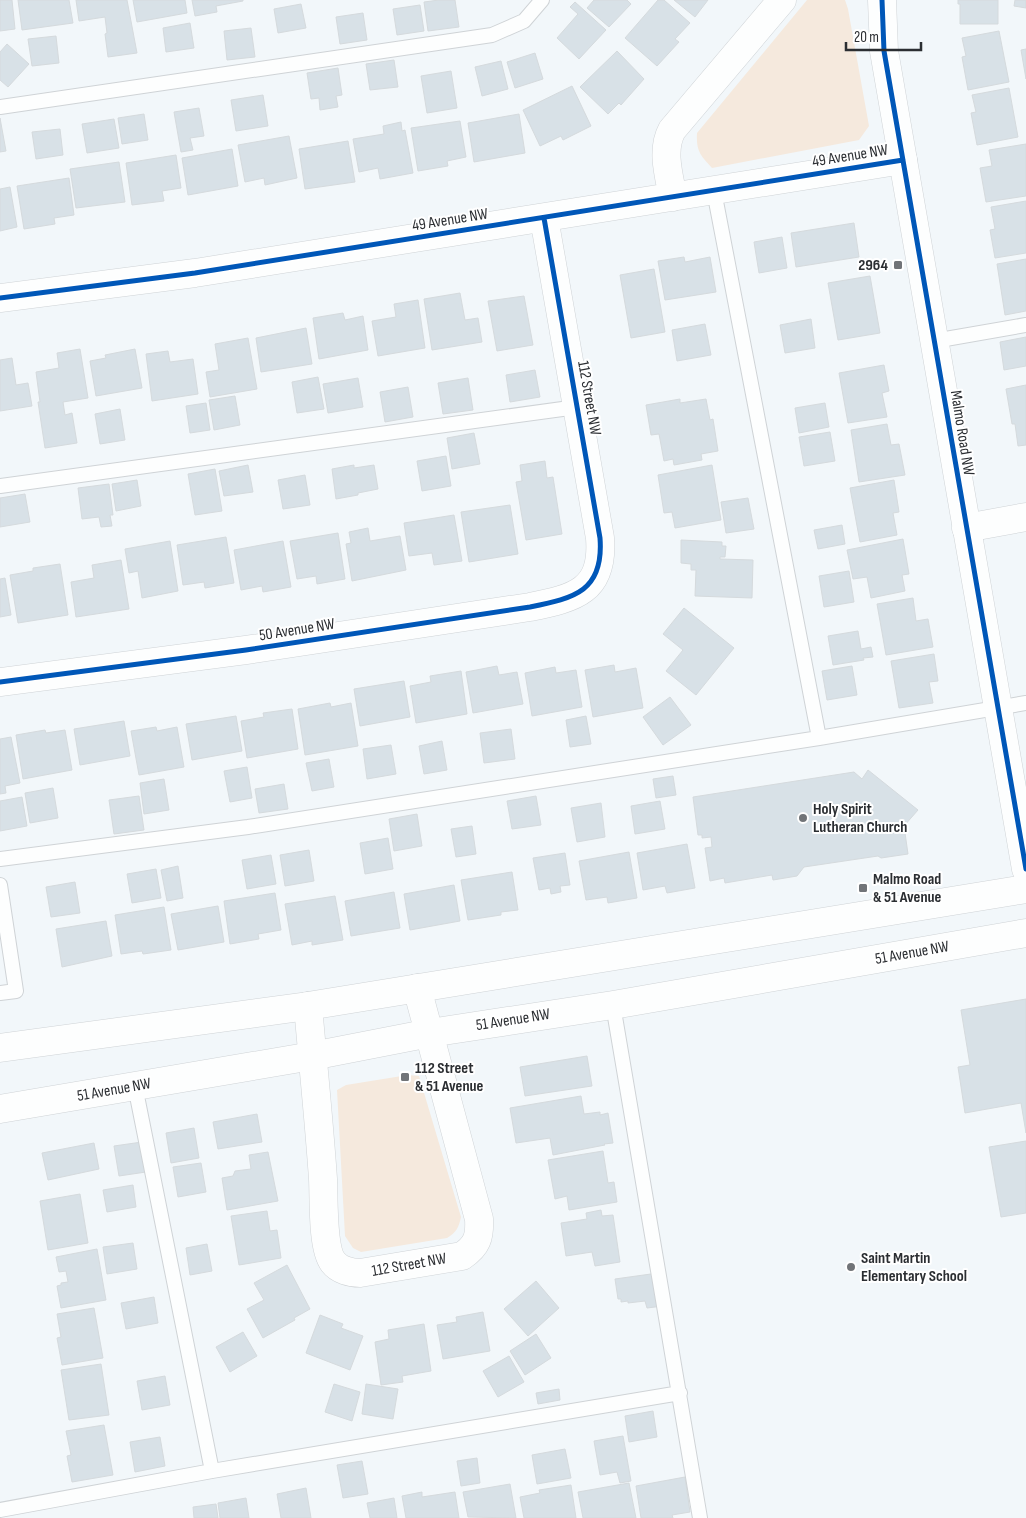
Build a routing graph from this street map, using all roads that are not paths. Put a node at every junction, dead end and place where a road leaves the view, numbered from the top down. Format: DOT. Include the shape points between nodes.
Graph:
graph roads {
  1 [pos="542,0"];
  2 [pos="782,0"];
  3 [pos="882,0"];
  4 [pos="0,107"];
  5 [pos="903,160"];
  6 [pos="714,191"];
  7 [pos="673,197"];
  8 [pos="544,218"];
  9 [pos="0,298"];
  10 [pos="1026,325"];
  11 [pos="934,342"];
  12 [pos="577,407"];
  13 [pos="0,486"];
  14 [pos="1026,517"];
  15 [pos="966,528"];
  16 [pos="591,582"];
  17 [pos="0,682"];
  18 [pos="1026,703"];
  19 [pos="999,708"];
  20 [pos="819,738"];
  21 [pos="0,859"];
  22 [pos="1026,869"];
  23 [pos="0,886"];
  24 [pos="1026,889"];
  25 [pos="1026,933"];
  26 [pos="417,988"];
  27 [pos="0,993"];
  28 [pos="613,1004"];
  29 [pos="308,1006"];
  30 [pos="430,1034"];
  31 [pos="0,1048"];
  32 [pos="312,1056"];
  33 [pos="135,1086"];
  34 [pos="0,1109"];
  35 [pos="680,1393"];
  36 [pos="212,1471"];
  37 [pos="0,1510"];
  38 [pos="700,1518"];
  1 -- 4 [label="lane" via="524,21 492,35"];
  2 -- 7 [label="street" via="668,137 666,154"];
  3 -- 5 [label="street, Malmo Road NW" via="884,51"];
  5 -- 6 [label="street, 49 Avenue NW"];
  5 -- 11 [label="street, Malmo Road NW"];
  6 -- 7 [label="street, 49 Avenue NW"];
  6 -- 20 [label="lane"];
  7 -- 8 [label="street, 49 Avenue NW"];
  8 -- 9 [label="street, 49 Avenue NW" via="195,273"];
  8 -- 12 [label="street, 112 Street NW"];
  10 -- 11 [label="lane"];
  11 -- 15 [label="street, Malmo Road NW"];
  12 -- 13 [label="lane"];
  12 -- 16 [label="street, 112 Street NW" via="600,538 598,566"];
  14 -- 15 [label="street"];
  15 -- 19 [label="street, Malmo Road NW"];
  16 -- 17 [label="street, 50 Avenue NW" via="568,598 530,607 246,650"];
  18 -- 19 [label="lane"];
  19 -- 20 [label="lane"];
  19 -- 22 [label="street, Malmo Road NW"];
  20 -- 21 [label="lane" via="248,827"];
  23 -- 27 [label="lane" via="16,991"];
  24 -- 26 [label="street"];
  25 -- 28 [label="street, 51 Avenue NW"];
  26 -- 29 [label="street"];
  26 -- 30 [label="street, 112 Street NW"];
  28 -- 30 [label="street, 51 Avenue NW"];
  28 -- 35 [label="lane"];
  29 -- 31 [label="street"];
  29 -- 32 [label="street, 112 Street NW"];
  30 -- 32 [label="street, 51 Avenue NW"];
  30 -- 32 [label="street, 112 Street NW" via="479,1219 477,1240 472,1250 462,1256 360,1273 352,1273 333,1262 326,1242"];
  32 -- 33 [label="street, 51 Avenue NW"];
  33 -- 34 [label="street, 51 Avenue NW"];
  33 -- 36 [label="lane"];
  35 -- 36 [label="lane"];
  35 -- 38 [label="lane"];
  36 -- 37 [label="lane"];
}
